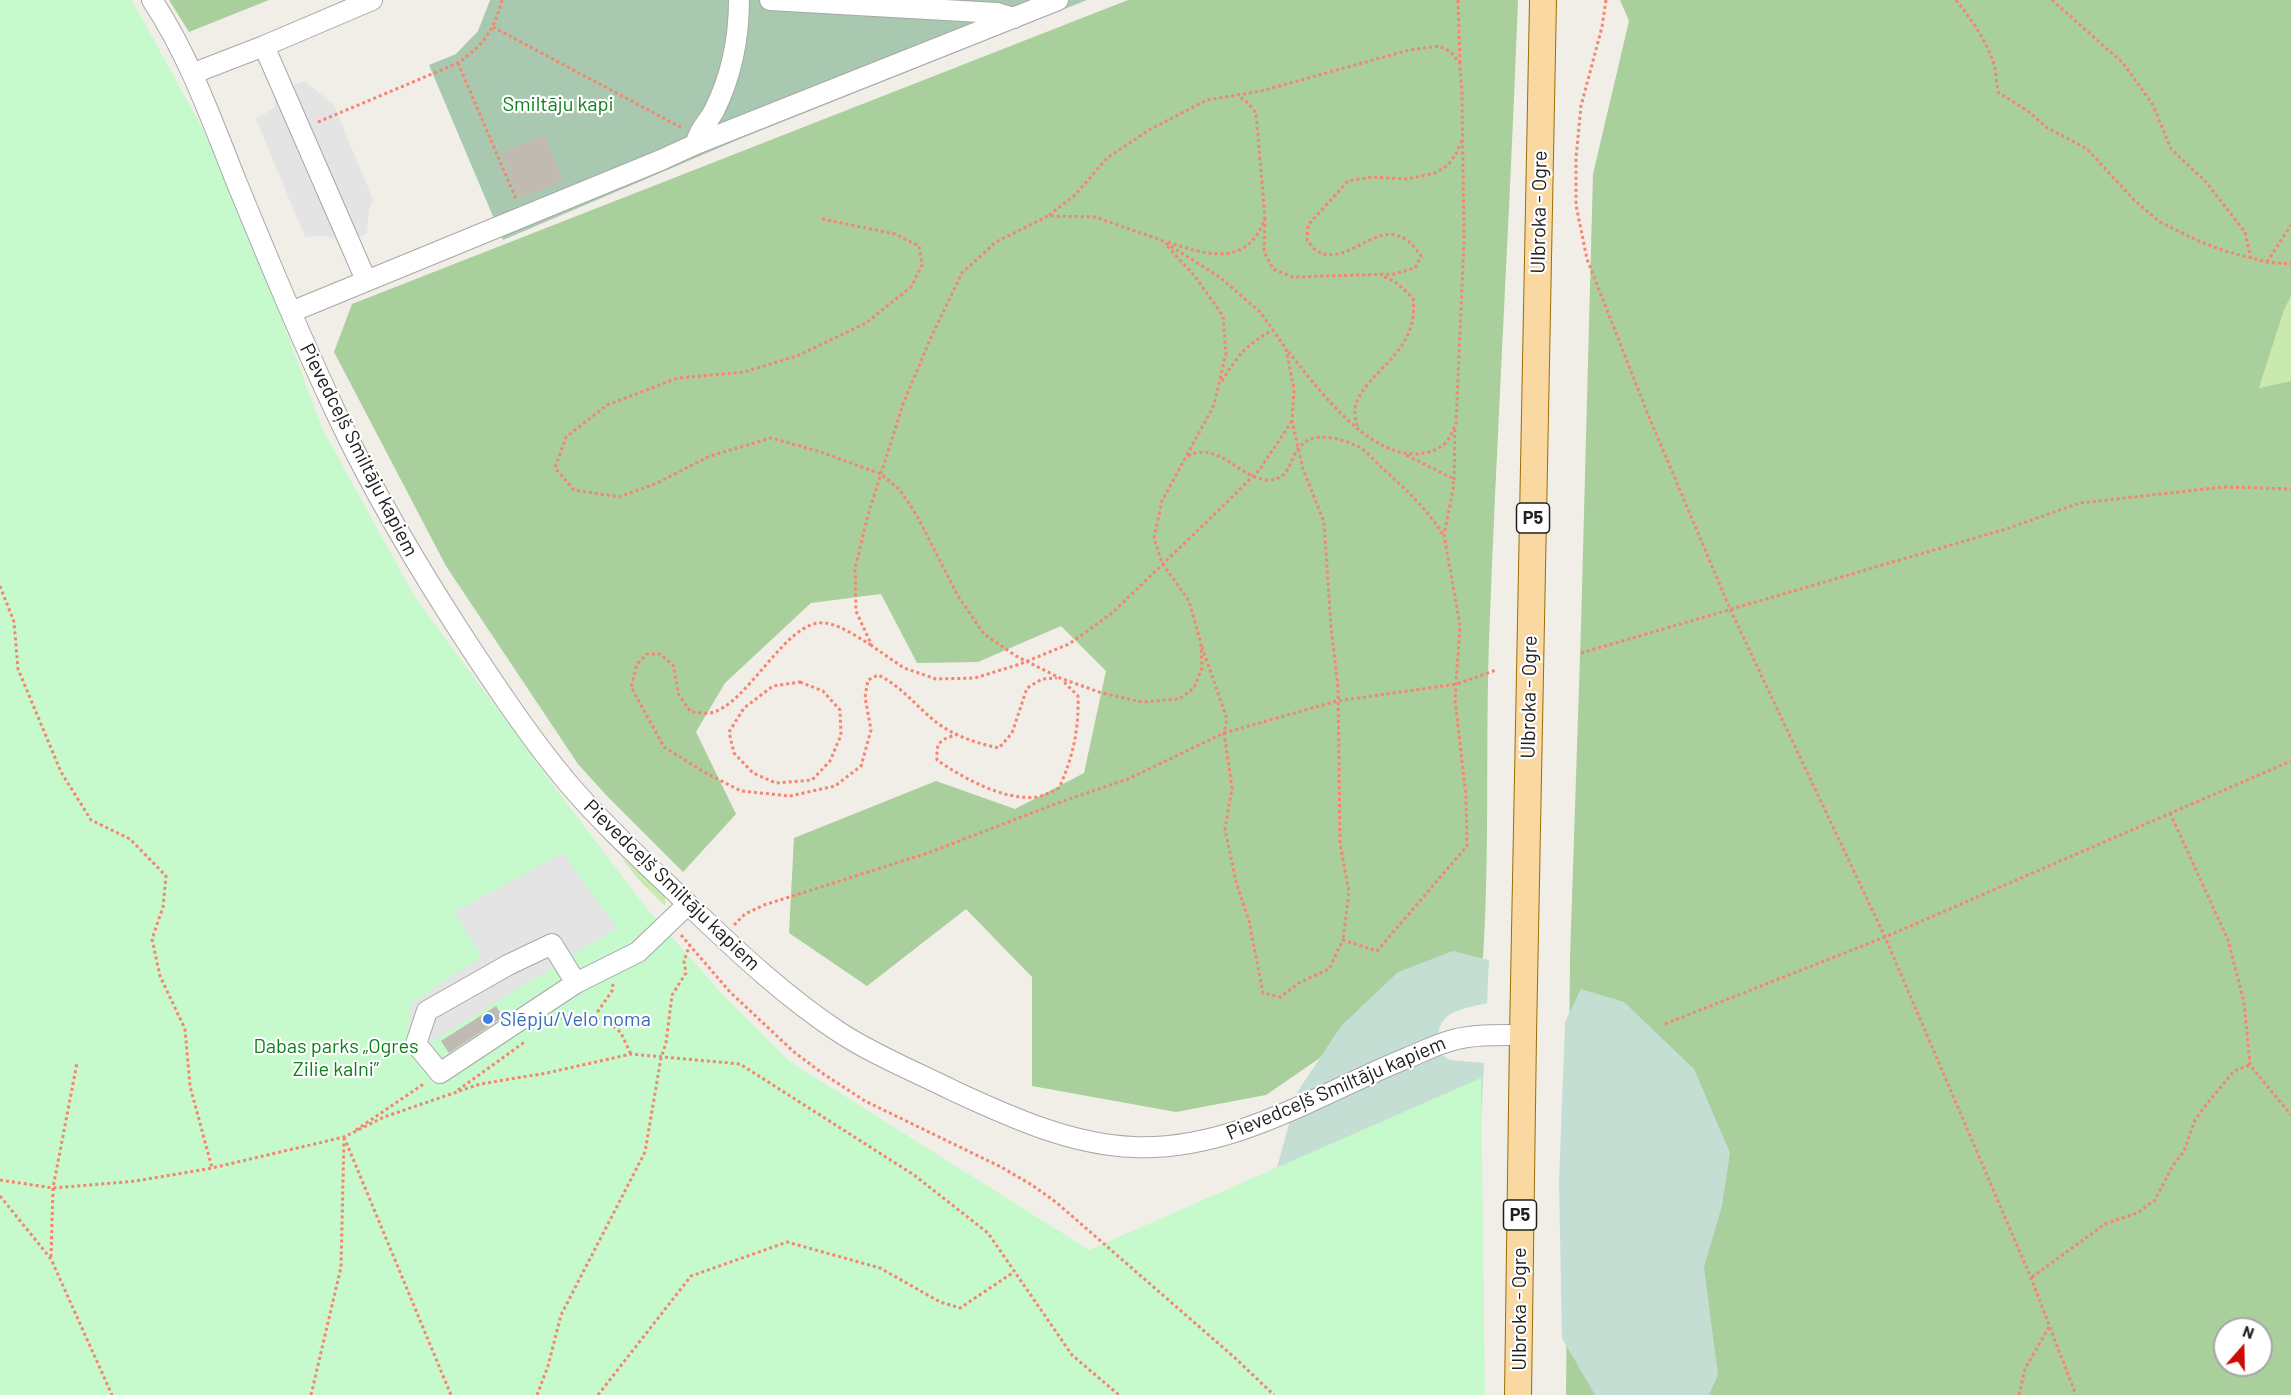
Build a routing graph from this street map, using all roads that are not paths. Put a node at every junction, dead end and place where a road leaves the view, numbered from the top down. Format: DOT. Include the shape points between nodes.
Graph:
graph roads {
  1 [pos="152,0"];
  2 [pos="372,0"];
  3 [pos="739,0"];
  4 [pos="770,0"];
  5 [pos="1058,0"];
  6 [pos="1544,0"];
  7 [pos="909,4"];
  8 [pos="1014,18"];
  9 [pos="264,46"];
  10 [pos="194,73"];
  11 [pos="696,140"];
  12 [pos="366,280"];
  13 [pos="291,312"];
  14 [pos="688,904"];
  15 [pos="576,983"];
  16 [pos="1523,1035"];
  17 [pos="1518,1395"];
  1 -- 10 [label="street, Pievedceļš Smiltāju kapiem"];
  2 -- 9 [label="street"];
  3 -- 11 [label="street" via="735,47 727,75 714,111"];
  4 -- 7 [label="street"];
  5 -- 8 [label="street"];
  6 -- 16 [label="main road, Ulbroka - Ogre / P5"];
  7 -- 8 [label="street"];
  8 -- 11 [label="street"];
  9 -- 10 [label="street"];
  9 -- 12 [label="street"];
  10 -- 13 [label="street, Pievedceļš Smiltāju kapiem"];
  11 -- 12 [label="street" via="661,160"];
  12 -- 13 [label="street"];
  13 -- 14 [label="street, Pievedceļš Smiltāju kapiem" via="341,422 413,559 503,697 567,782 640,860"];
  14 -- 15 [label="street" via="638,952"];
  14 -- 16 [label="street, Pievedceļš Smiltāju kapiem" via="792,998 843,1035 999,1112 1075,1138 1127,1147 1170,1148 1207,1141 1259,1124 1453,1039"];
  15 -- 15 [label="street" via="440,1073 416,1044 427,1011 552,944"];
  16 -- 17 [label="main road, Ulbroka - Ogre / P5"];
}
